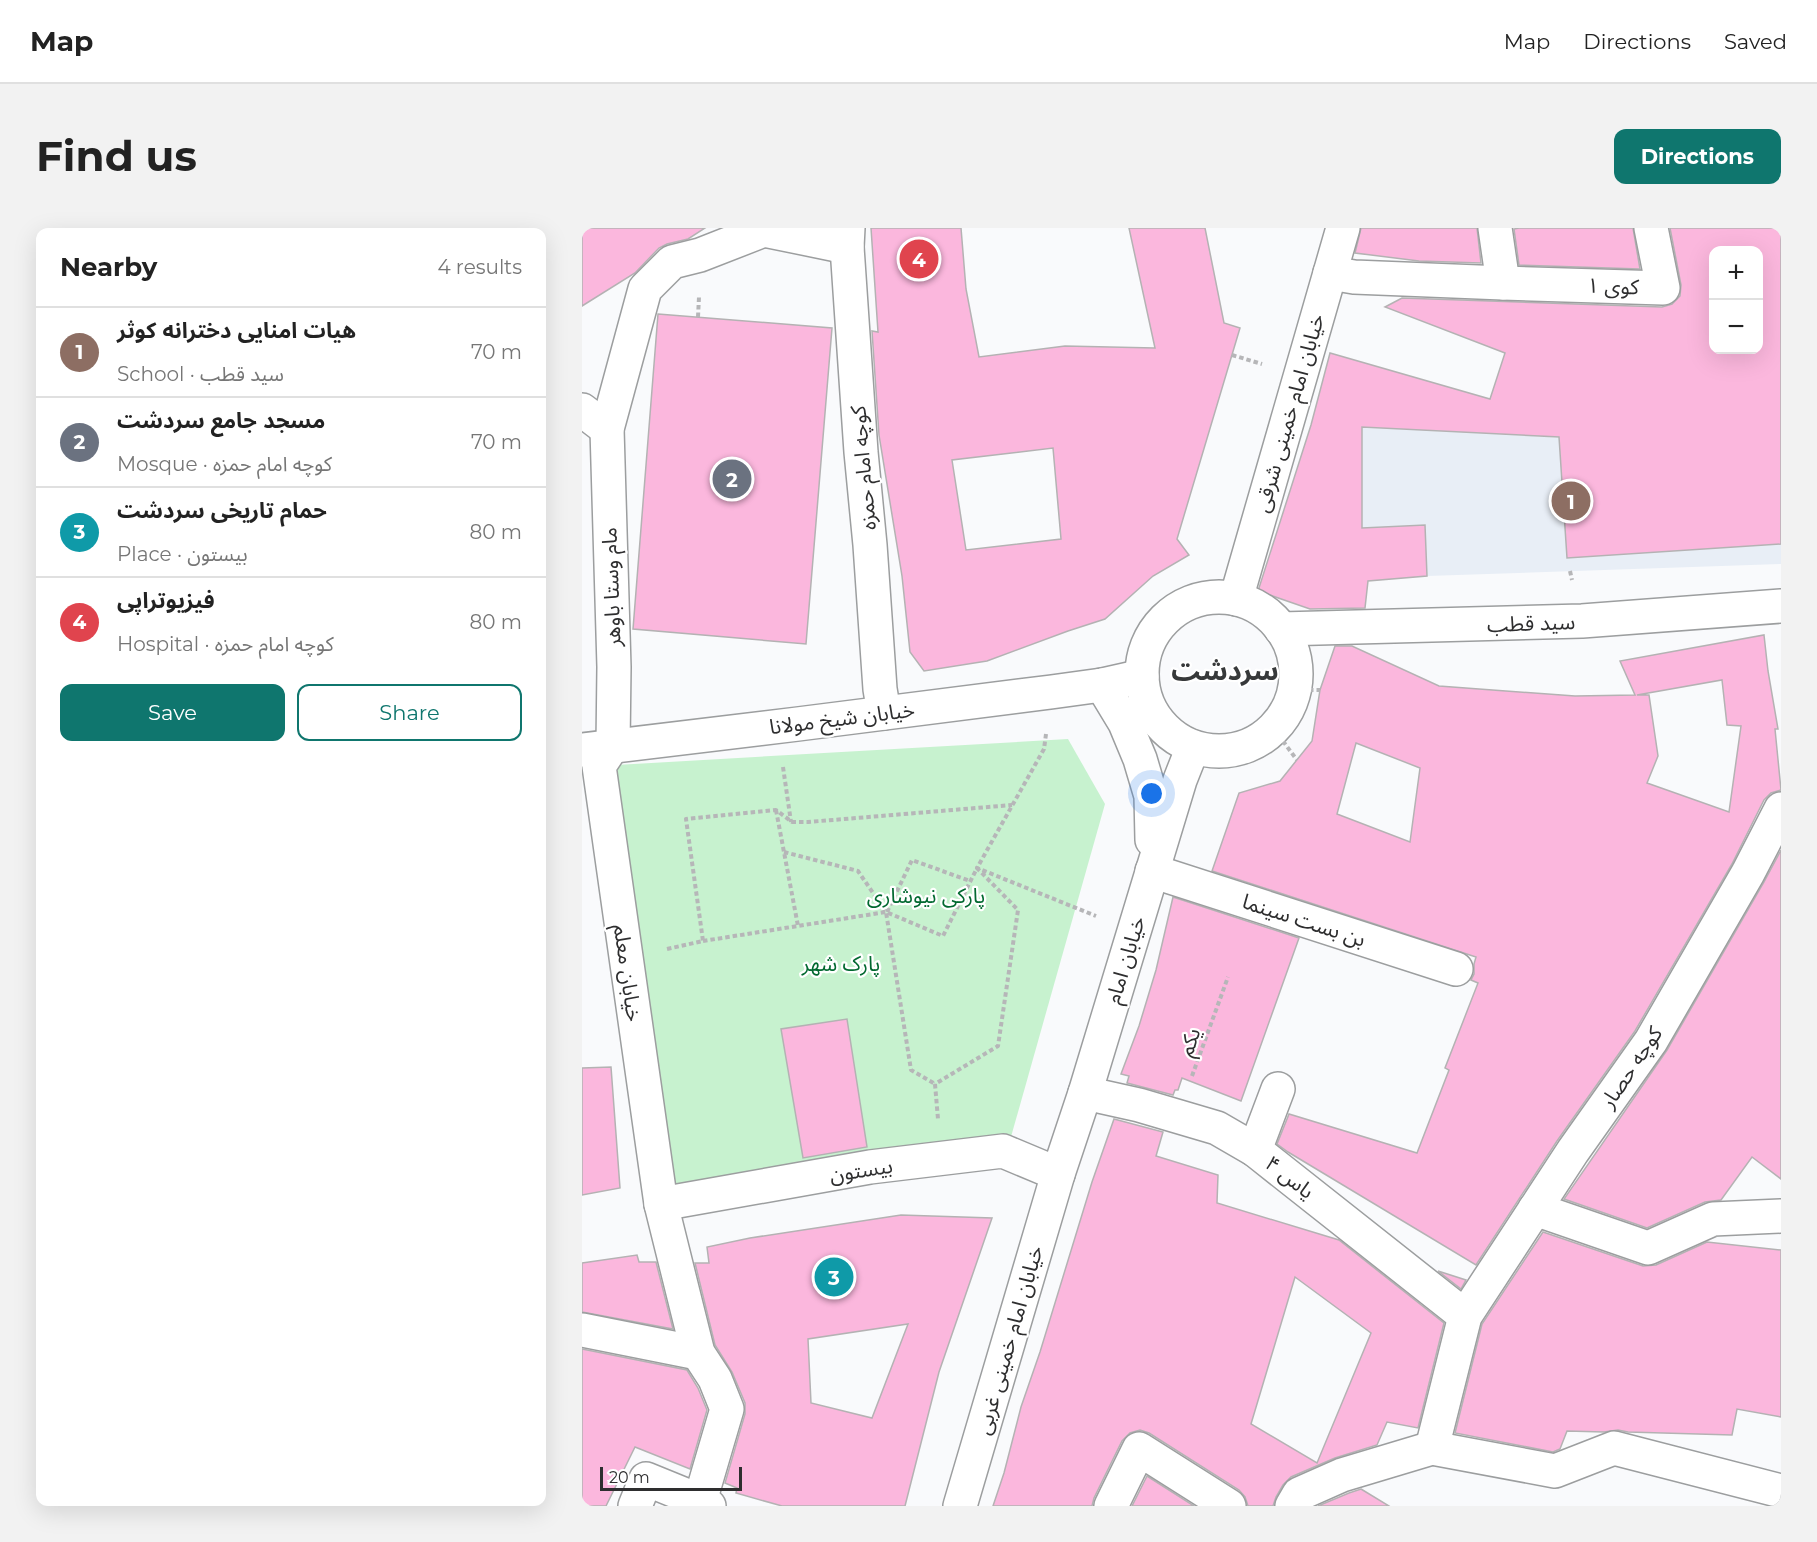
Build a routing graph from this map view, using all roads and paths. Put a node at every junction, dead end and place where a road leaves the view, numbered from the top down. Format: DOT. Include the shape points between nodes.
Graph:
graph roads {
  1 [pos="1343,228"];
  2 [pos="1495,228"];
  3 [pos="1651,228"];
  4 [pos="762,229"];
  5 [pos="847,237"];
  6 [pos="1330,273"];
  7 [pos="1503,283"];
  8 [pos="595,420"];
  9 [pos="1236,599"];
  10 [pos="1781,606"];
  11 [pos="1281,629"];
  12 [pos="1142,676"];
  13 [pos="1102,685"];
  14 [pos="882,701"];
  15 [pos="776,726"];
  16 [pos="1274,729"];
  17 [pos="598,747"];
  18 [pos="1193,747"];
  19 [pos="1044,749"];
  20 [pos="1297,760"];
  21 [pos="1012,805"];
  22 [pos="1781,809"];
  23 [pos="776,810"];
  24 [pos="792,822"];
  25 [pos="784,852"];
  26 [pos="977,868"];
  27 [pos="1152,871"];
  28 [pos="970,881"];
  29 [pos="886,912"];
  30 [pos="798,926"];
  31 [pos="1134,931"];
  32 [pos="704,941"];
  33 [pos="626,957"];
  34 [pos="1456,969"];
  35 [pos="1228,976"];
  36 [pos="1278,1089"];
  37 [pos="1085,1093"];
  38 [pos="1179,1117"];
  39 [pos="1255,1150"];
  40 [pos="1058,1174"];
  41 [pos="661,1204"];
  42 [pos="1535,1209"];
  43 [pos="1781,1216"];
  44 [pos="1465,1316"];
  45 [pos="582,1330"];
  46 [pos="698,1353"];
  47 [pos="1432,1448"];
  48 [pos="1781,1491"];
  49 [pos="704,1503"];
  50 [pos="634,1506"];
  51 [pos="960,1506"];
  52 [pos="1111,1506"];
  53 [pos="1229,1506"];
  54 [pos="1292,1506"];
  1 -- 6 [label="street, خیابان امام خمینی شرقی"];
  2 -- 7 [label="street"];
  3 -- 7 [label="street, کوی ۱" via="1663,288"];
  4 -- 5 [label="street"];
  4 -- 8 [label="street, مام وستا باوهر" via="700,255 672,262 645,289"];
  5 -- 14 [label="street, کوچه امام حمزه"];
  6 -- 7 [label="street, کوی ۱"];
  6 -- 9 [label="street, خیابان امام خمینی شرقی"];
  8 -- 17 [label="street, مام وستا باوهر" via="614,668"];
  9 -- 11 [label="street" via="1269,615"];
  9 -- 12 [label="street" via="1212,597 1190,603 1170,615 1155,632 1145,653"];
  10 -- 11 [label="street, سید قطب" via="1582,621"];
  11 -- 16 [label="street" via="1307,690"];
  12 -- 13 [label="street, خیابان شیخ مولانا"];
  12 -- 18 [label="street" via="1151,712 1162,727"];
  13 -- 14 [label="street, خیابان شیخ مولانا"];
  13 -- 27 [label="street" via="1125,723 1151,796"];
  14 -- 15 [label="street, خیابان شیخ مولانا"];
  15 -- 17 [label="street, خیابان شیخ مولانا"];
  15 -- 24 [label="path"];
  16 -- 18 [label="street" via="1236,750 1214,752"];
  16 -- 20 [label="path"];
  17 -- 33 [label="street, خیابان معلم"];
  18 -- 27 [label="street, خیابان امام"];
  19 -- 21 [label="path"];
  21 -- 24 [label="path"];
  21 -- 26 [label="path"];
  22 -- 42 [label="street, کوچه حصار" via="1651,1041"];
  23 -- 24 [label="path"];
  23 -- 25 [label="path"];
  23 -- 32 [label="path" via="686,819"];
  25 -- 29 [label="path" via="858,871"];
  25 -- 30 [label="path"];
  26 -- 28 [label="path"];
  26 -- 29 [label="path" via="1018,910 998,1046 935,1084 911,1070"];
  26 -- 31 [label="path"];
  27 -- 31 [label="street, خیابان امام"];
  27 -- 34 [label="street, بن بست سینما"];
  28 -- 29 [label="path" via="912,860"];
  28 -- 29 [label="path" via="943,936"];
  29 -- 30 [label="path"];
  30 -- 32 [label="path"];
  31 -- 37 [label="street, خیابان امام"];
  32 -- 33 [label="path"];
  33 -- 41 [label="street, خیابان معلم"];
  35 -- 38 [label="path, یکم"];
  36 -- 39 [label="street"];
  37 -- 38 [label="street, یاس ۴"];
  37 -- 40 [label="street, خیابان امام"];
  38 -- 39 [label="street, یاس ۴" via="1216,1128"];
  39 -- 44 [label="street, یاس ۴"];
  40 -- 41 [label="street, بیستون" via="1003,1151 870,1167"];
  40 -- 51 [label="street, خیابان امام خمینی غربی"];
  41 -- 46 [label="street, خیابان معلم"];
  42 -- 43 [label="street" via="1648,1248 1713,1219"];
  42 -- 44 [label="street, کوچه حصار"];
  44 -- 47 [label="street, کوچه حصار"];
  45 -- 46 [label="street"];
  46 -- 49 [label="street" via="715,1378 727,1409"];
  47 -- 48 [label="street" via="1555,1471 1614,1448"];
  47 -- 54 [label="street" via="1342,1475 1299,1494"];
  49 -- 50 [label="street" via="646,1479"];
  52 -- 53 [label="street" via="1139,1449"];
}
